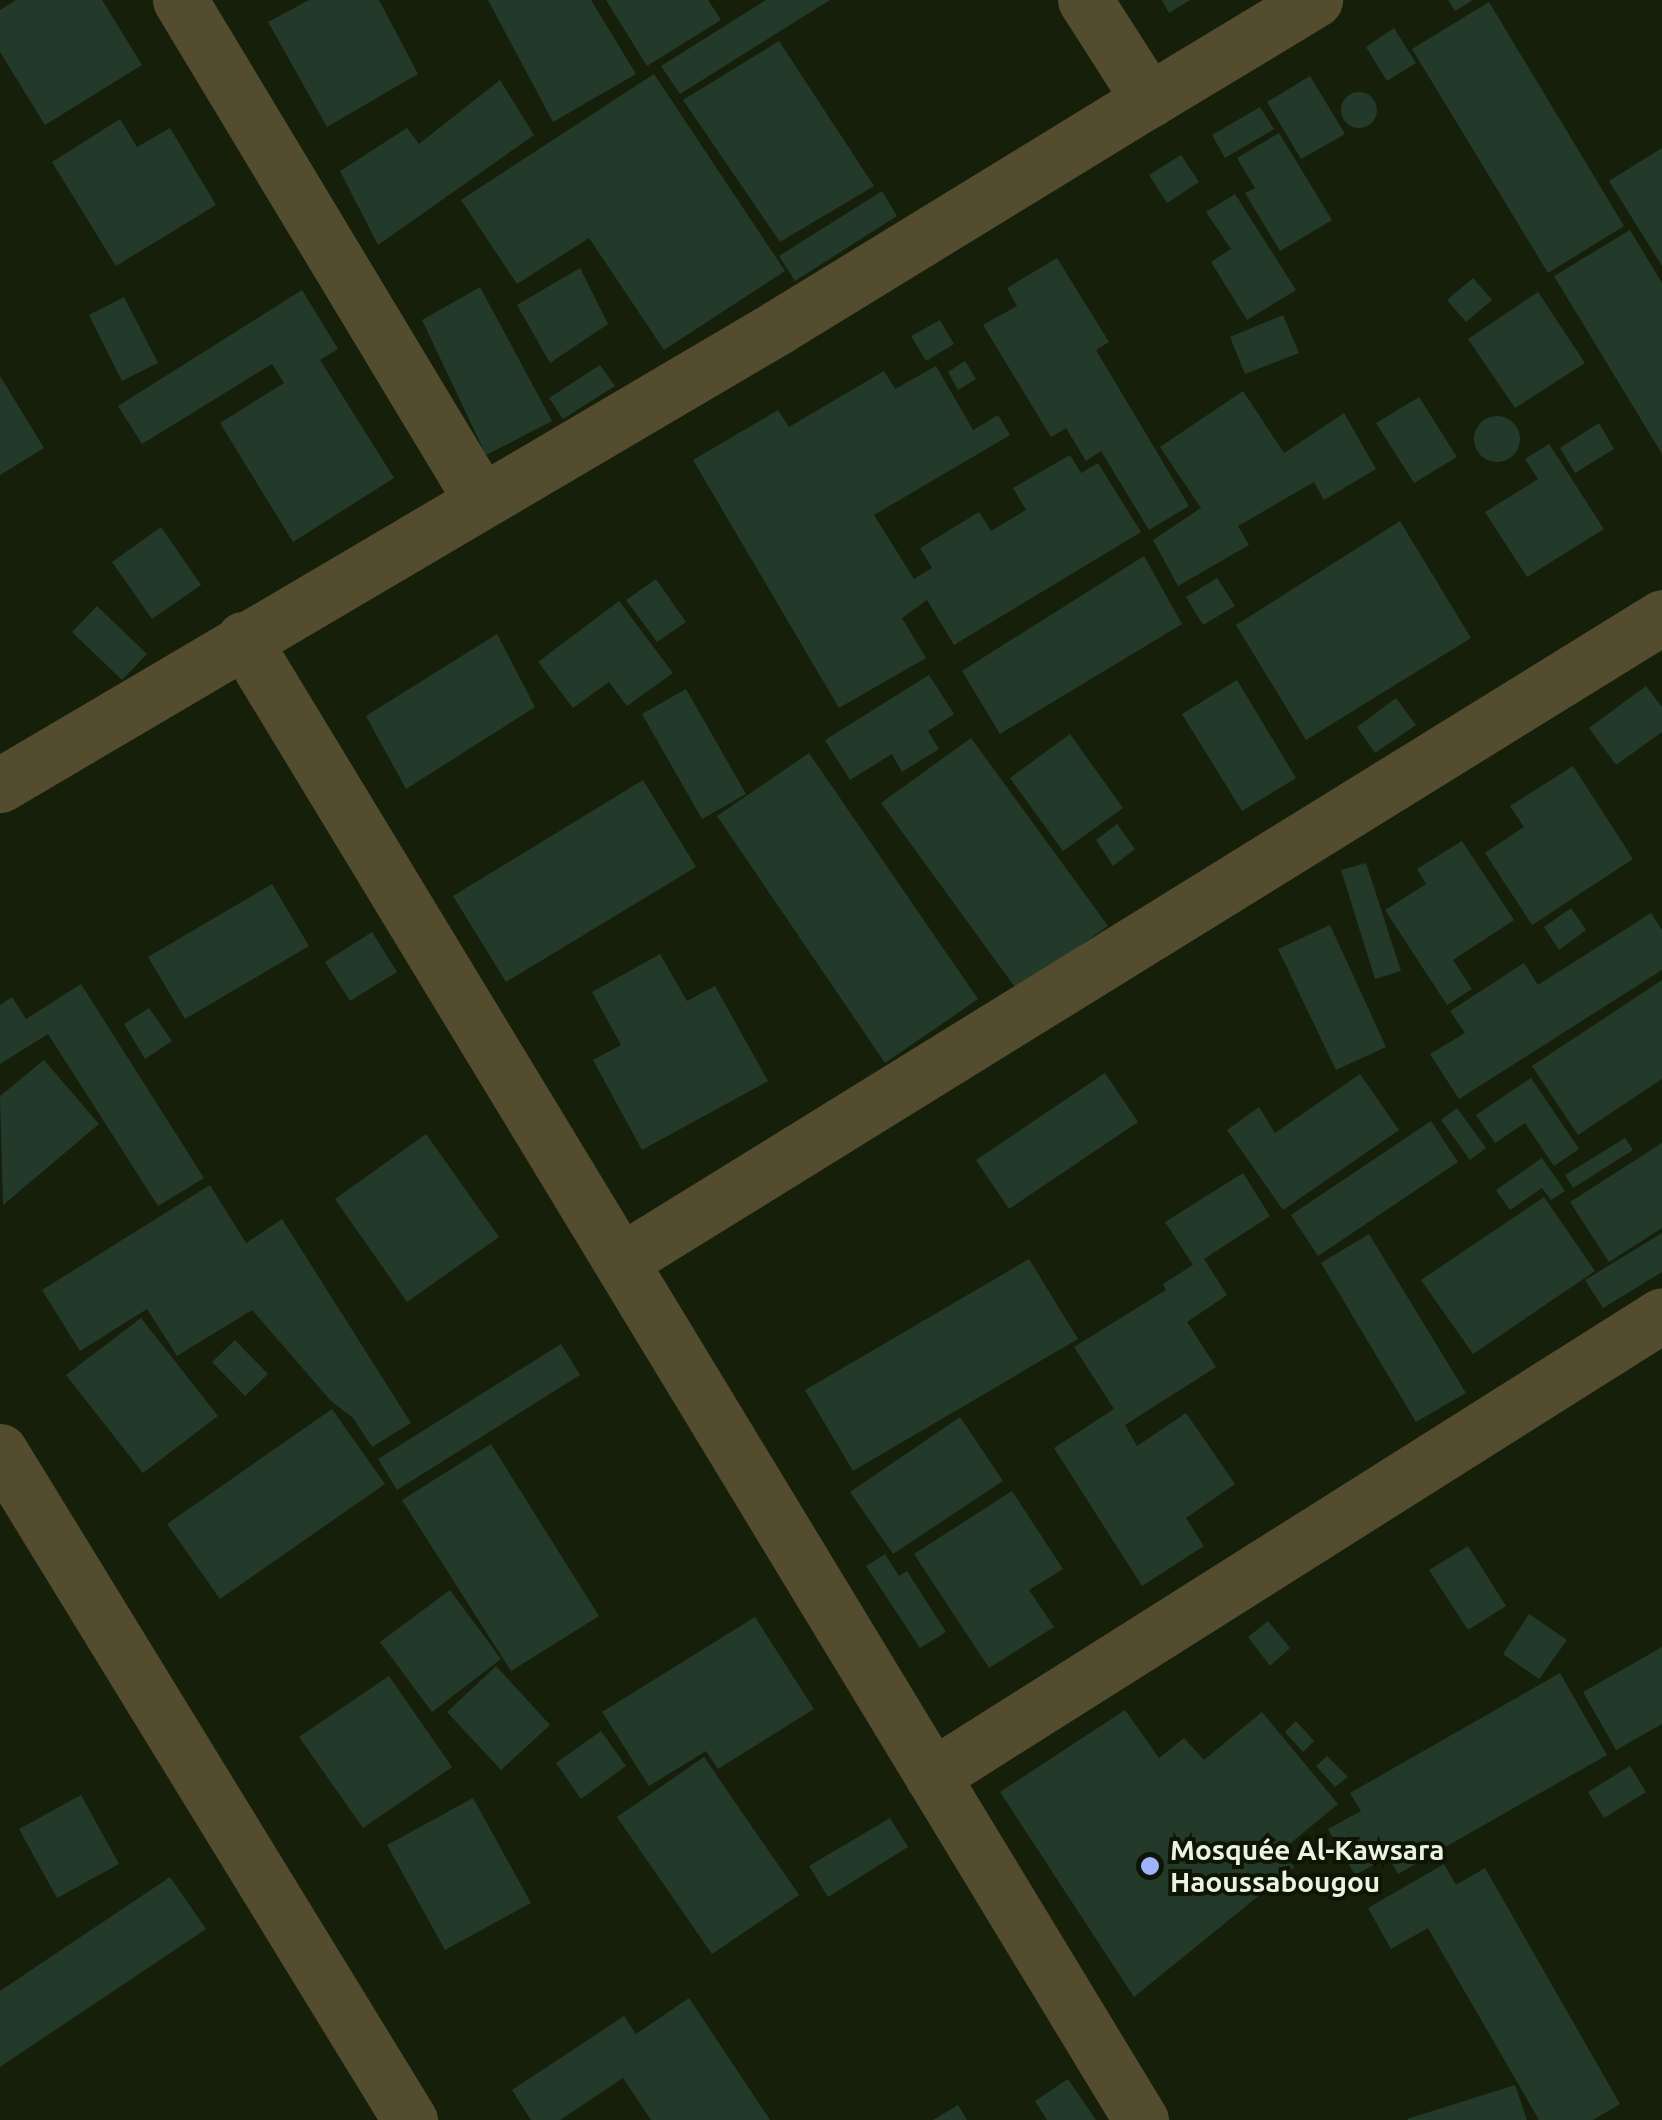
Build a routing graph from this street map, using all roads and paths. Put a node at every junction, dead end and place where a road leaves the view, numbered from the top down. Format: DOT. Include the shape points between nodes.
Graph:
graph roads {
  1 [pos="180,0"];
  2 [pos="1085,0"];
  3 [pos="1315,0"];
  4 [pos="1149,100"];
  5 [pos="481,500"];
  6 [pos="1662,617"];
  7 [pos="243,640"];
  8 [pos="0,785"];
  9 [pos="620,1261"];
  10 [pos="1662,1315"];
  11 [pos="0,1451"];
  12 [pos="932,1776"];
  13 [pos="410,2120"];
  14 [pos="1141,2120"];
  1 -- 5 [label="street"];
  2 -- 4 [label="street"];
  3 -- 4 [label="street"];
  4 -- 5 [label="street"];
  5 -- 7 [label="street"];
  6 -- 9 [label="street"];
  7 -- 8 [label="street"];
  7 -- 9 [label="street"];
  9 -- 12 [label="street"];
  10 -- 12 [label="street"];
  11 -- 13 [label="street"];
  12 -- 14 [label="street"];
}
